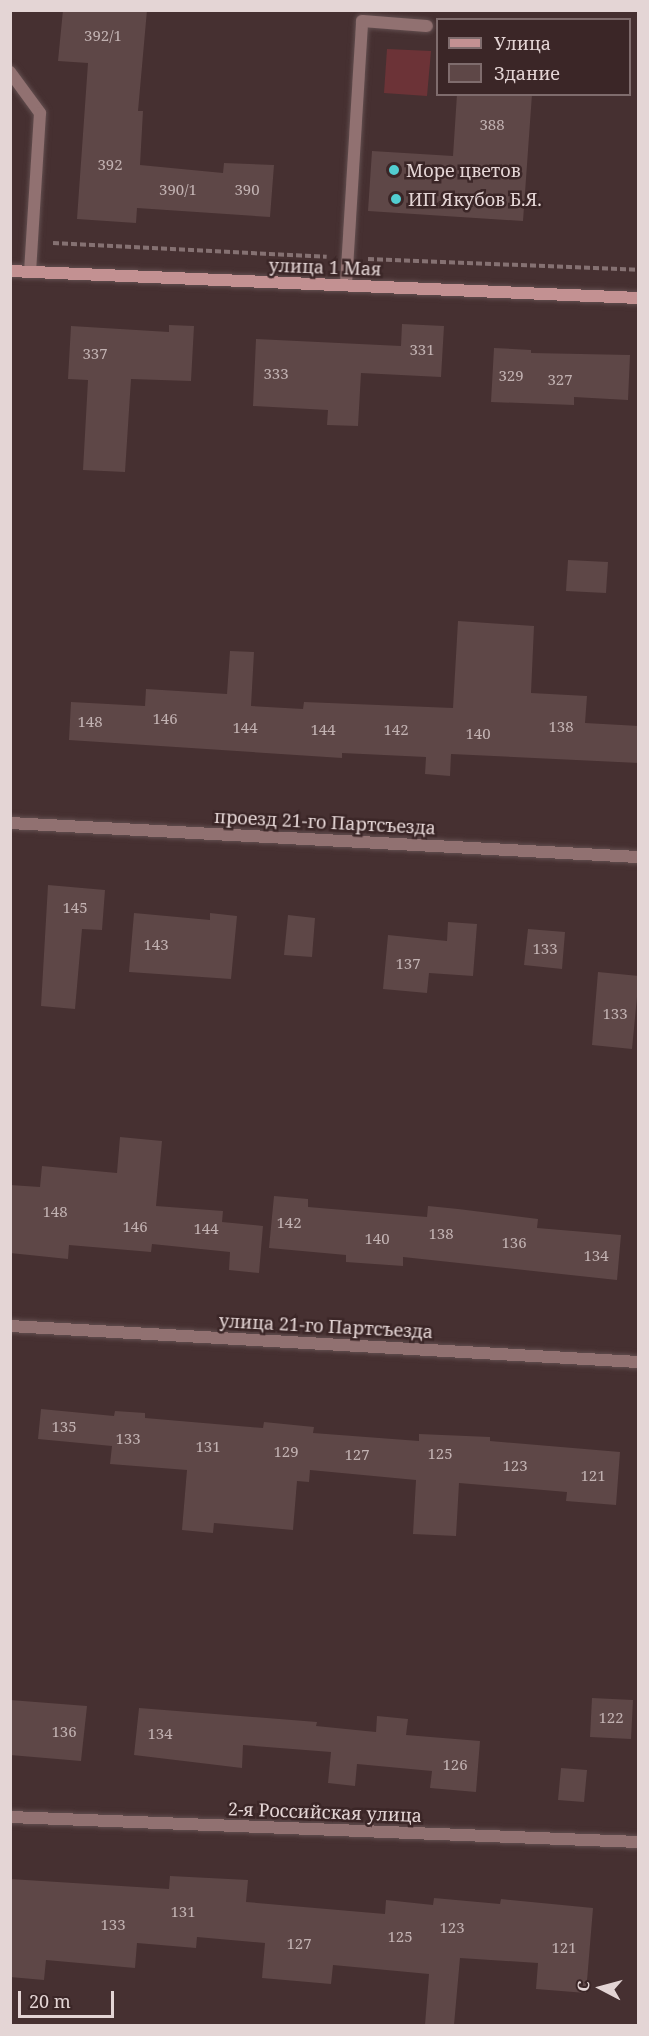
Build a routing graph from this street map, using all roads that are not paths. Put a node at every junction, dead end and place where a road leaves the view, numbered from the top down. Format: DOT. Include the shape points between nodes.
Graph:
graph roads {
  1 [pos="427,26"];
  2 [pos="10,72"];
  3 [pos="10,271"];
  4 [pos="30,272"];
  5 [pos="346,285"];
  6 [pos="639,297"];
  7 [pos="10,823"];
  8 [pos="639,857"];
  9 [pos="10,1326"];
  10 [pos="639,1362"];
  11 [pos="10,1817"];
  12 [pos="639,1842"];
  1 -- 5 [label="street" via="362,21"];
  2 -- 4 [label="street" via="39,112"];
  3 -- 4 [label="street, улица 1 Мая"];
  4 -- 5 [label="street, улица 1 Мая"];
  5 -- 6 [label="street, улица 1 Мая"];
  7 -- 8 [label="street, проезд 21-го Партсъезда"];
  9 -- 10 [label="street, улица 21-го Партсъезда"];
  11 -- 12 [label="street, 2-я Российская улица"];
}
